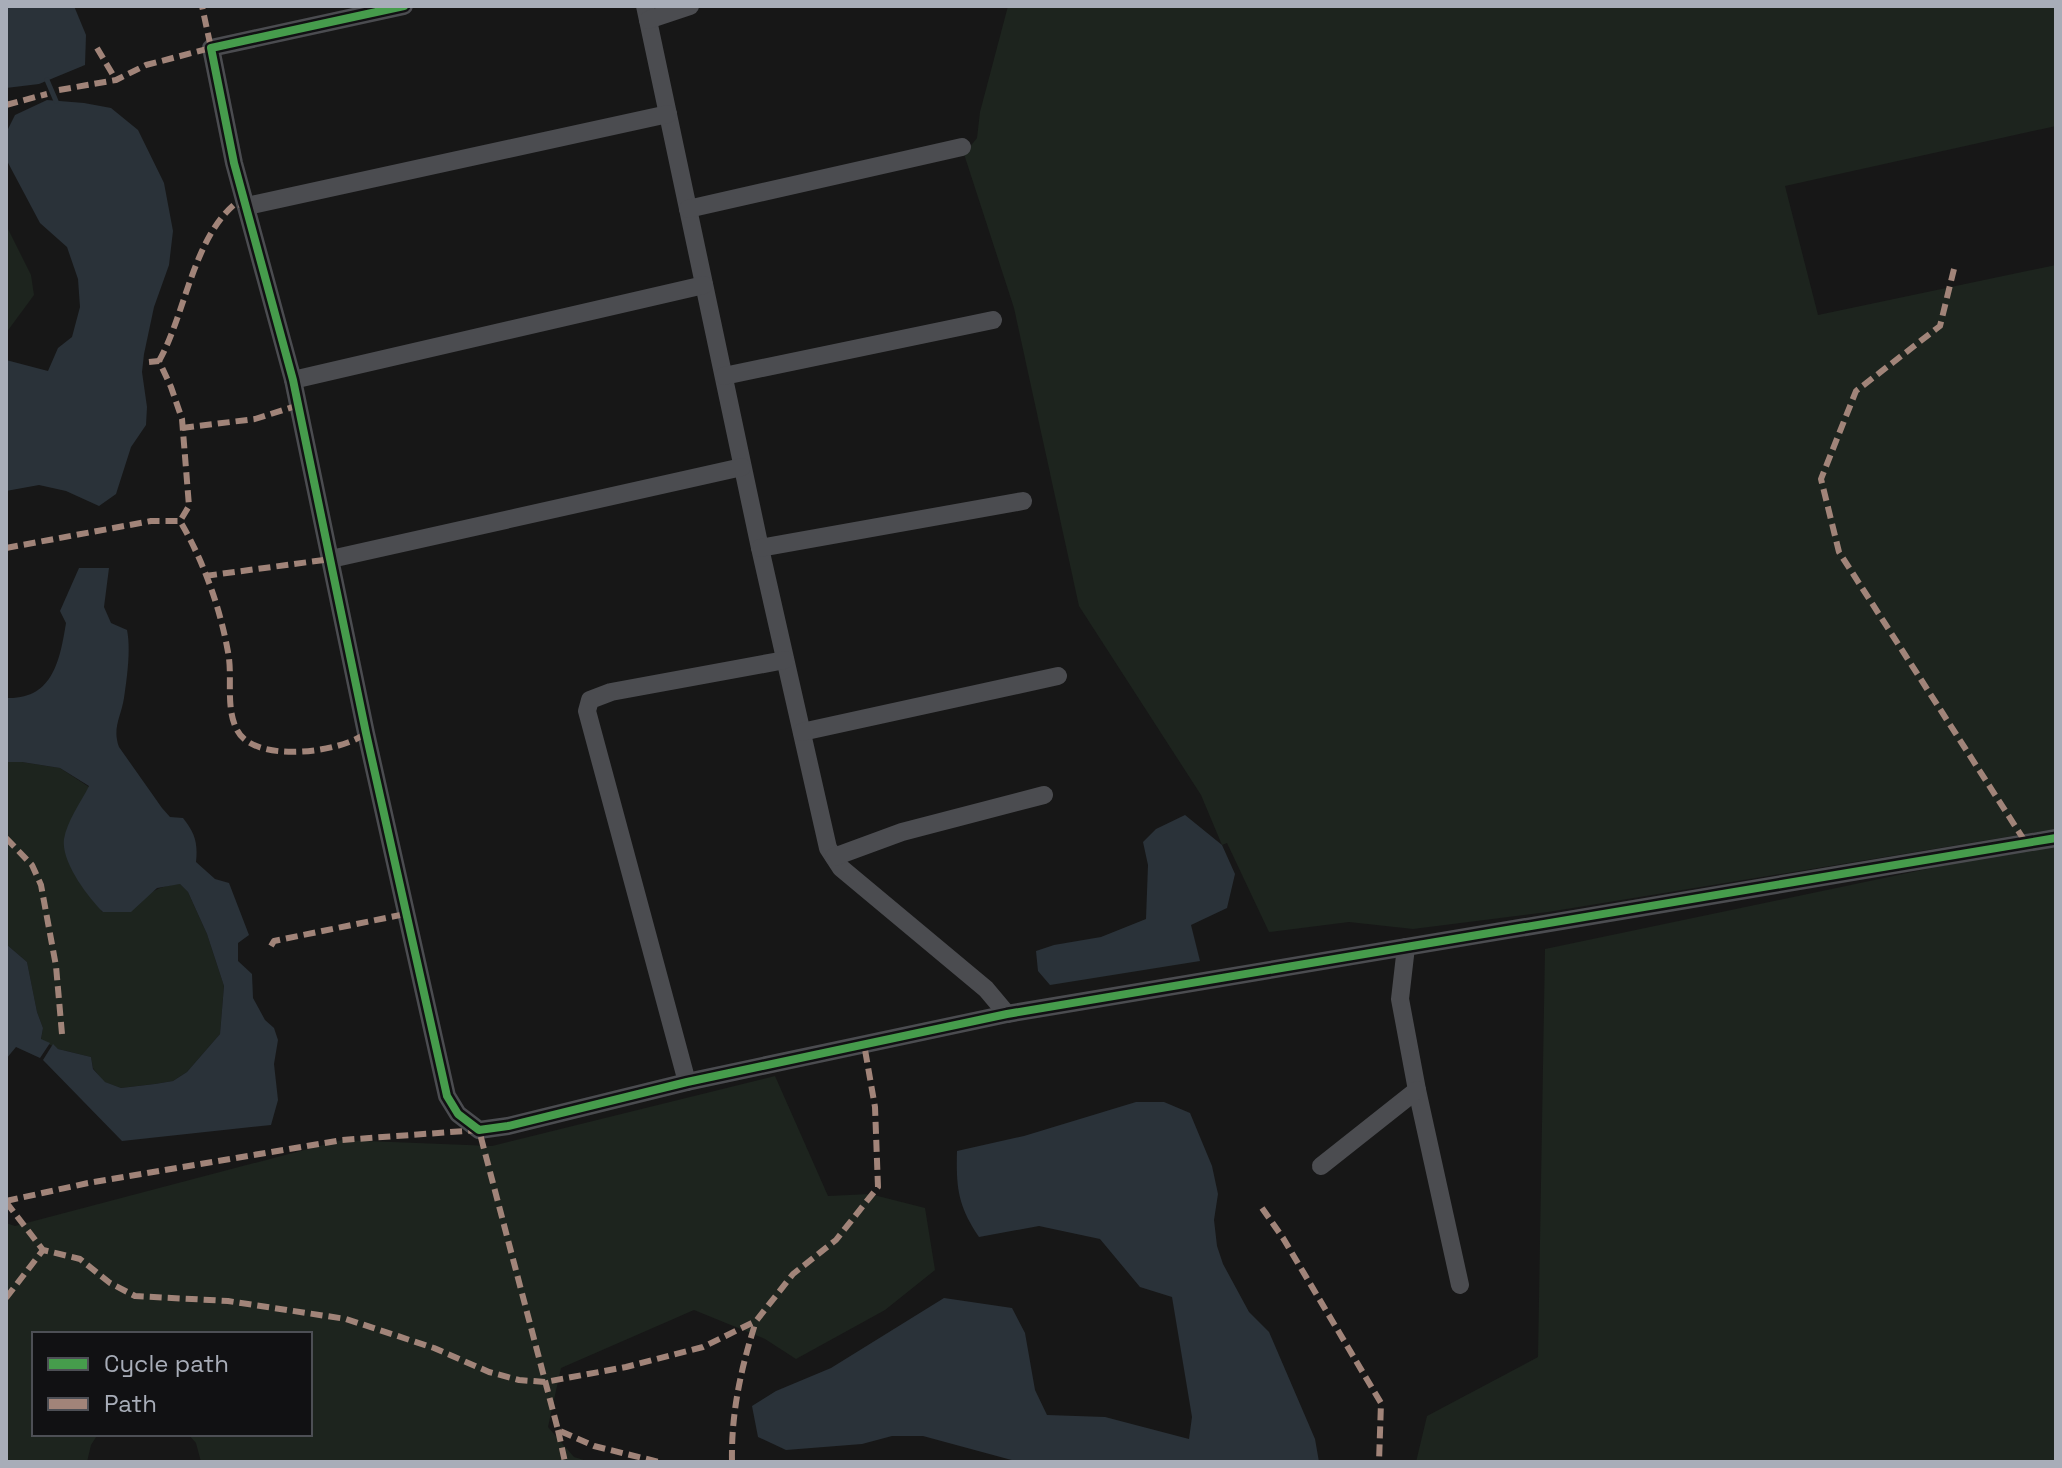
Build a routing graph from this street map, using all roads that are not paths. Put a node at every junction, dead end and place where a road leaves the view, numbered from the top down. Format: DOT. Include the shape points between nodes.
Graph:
graph roads {
  1 [pos="404,6"];
  2 [pos="690,6"];
  3 [pos="646,13"];
  4 [pos="668,114"];
  5 [pos="962,147"];
  6 [pos="247,206"];
  7 [pos="688,209"];
  8 [pos="704,285"];
  9 [pos="993,320"];
  10 [pos="724,376"];
  11 [pos="293,380"];
  12 [pos="742,467"];
  13 [pos="1023,501"];
  14 [pos="760,548"];
  15 [pos="331,559"];
  16 [pos="785,660"];
  17 [pos="1058,676"];
  18 [pos="802,732"];
  19 [pos="1044,795"];
  20 [pos="2056,838"];
  21 [pos="834,857"];
  22 [pos="1406,947"];
  23 [pos="1007,1014"];
  24 [pos="687,1082"];
  25 [pos="1417,1090"];
  26 [pos="1321,1166"];
  27 [pos="1460,1285"];
  1 -- 6 [label="street" via="211,48"];
  2 -- 3 [label="street"];
  3 -- 4 [label="street"];
  4 -- 6 [label="street"];
  4 -- 7 [label="street"];
  5 -- 7 [label="street"];
  6 -- 11 [label="street"];
  7 -- 8 [label="street"];
  8 -- 10 [label="street"];
  8 -- 11 [label="street"];
  9 -- 10 [label="street"];
  10 -- 12 [label="street"];
  11 -- 15 [label="street"];
  12 -- 14 [label="street"];
  12 -- 15 [label="street"];
  13 -- 14 [label="street"];
  14 -- 16 [label="street"];
  15 -- 24 [label="street" via="412,944 447,1096 458,1114 479,1130 508,1126"];
  16 -- 18 [label="street"];
  16 -- 24 [label="street" via="611,692 590,700 587,711"];
  17 -- 18 [label="street"];
  18 -- 21 [label="street" via="819,815"];
  19 -- 21 [label="street" via="902,832"];
  20 -- 22 [label="street"];
  21 -- 23 [label="street" via="986,989"];
  22 -- 23 [label="street"];
  22 -- 25 [label="street" via="1400,999"];
  23 -- 24 [label="street"];
  25 -- 26 [label="street"];
  25 -- 27 [label="street"];
}
